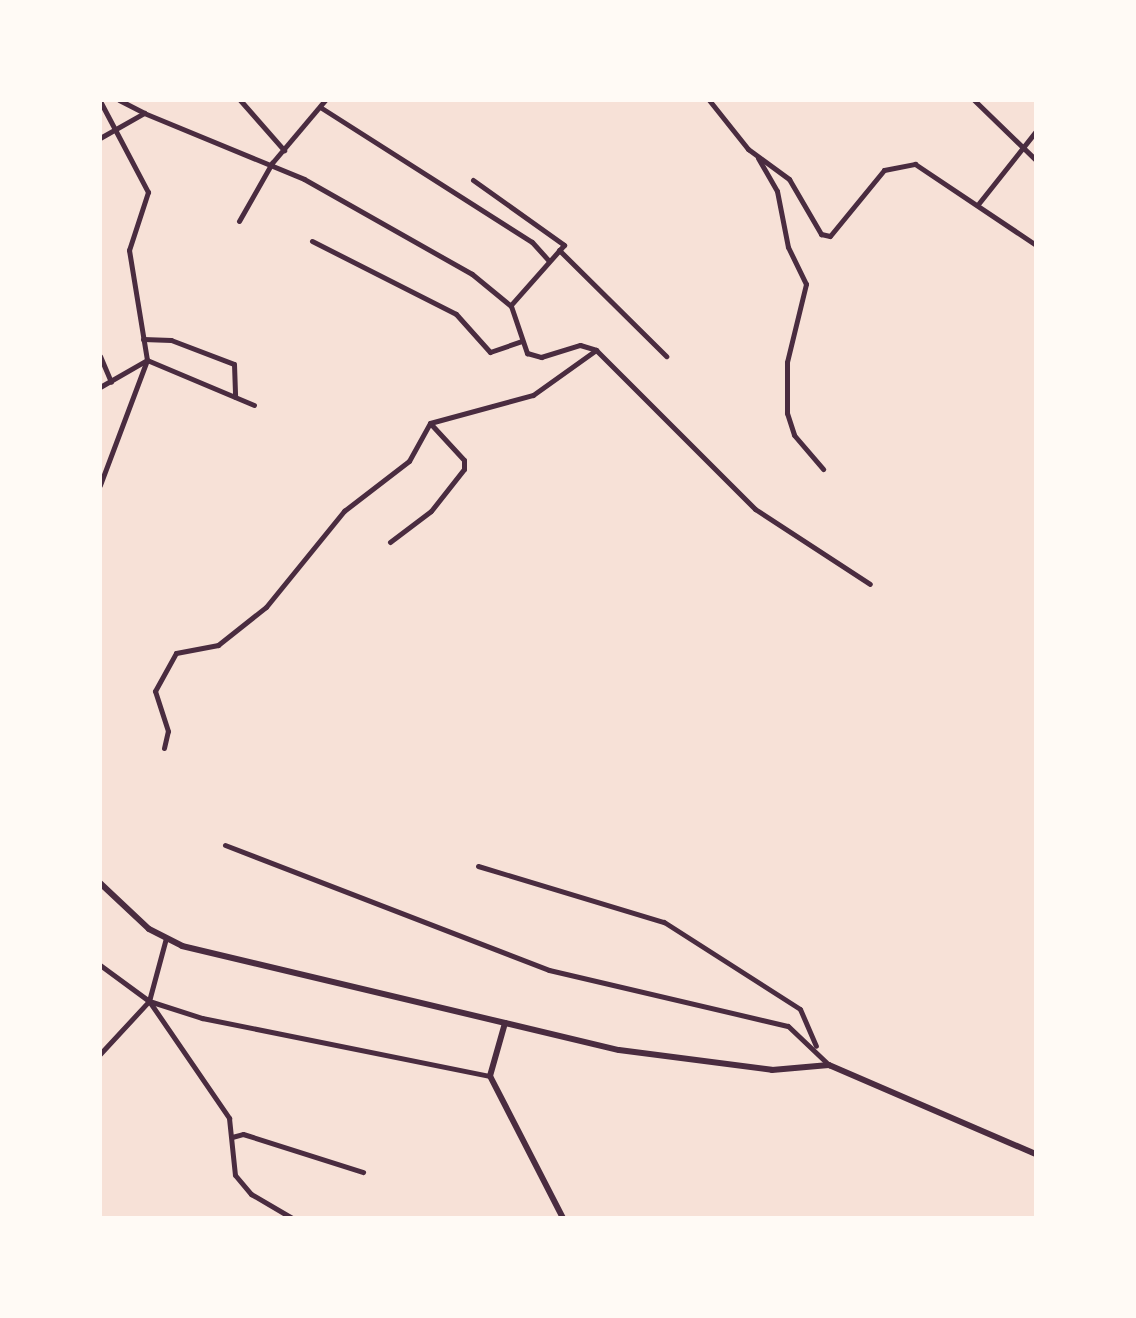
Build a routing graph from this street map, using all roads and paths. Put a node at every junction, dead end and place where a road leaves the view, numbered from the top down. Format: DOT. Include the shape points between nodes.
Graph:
graph roads {
  1 [pos="119,100"];
  2 [pos="240,100"];
  3 [pos="325,100"];
  4 [pos="709,100"];
  5 [pos="974,100"];
  6 [pos="100,101"];
  7 [pos="320,107"];
  8 [pos="144,112"];
  9 [pos="117,129"];
  10 [pos="1036,131"];
  11 [pos="100,138"];
  12 [pos="1022,147"];
  13 [pos="285,150"];
  14 [pos="756,156"];
  15 [pos="1036,160"];
  16 [pos="272,163"];
  17 [pos="473,180"];
  18 [pos="978,204"];
  19 [pos="238,222"];
  20 [pos="312,241"];
  21 [pos="1036,245"];
  22 [pos="559,250"];
  23 [pos="549,261"];
  24 [pos="511,306"];
  25 [pos="143,339"];
  26 [pos="522,341"];
  27 [pos="596,350"];
  28 [pos="100,356"];
  29 [pos="666,356"];
  30 [pos="148,360"];
  31 [pos="111,382"];
  32 [pos="100,387"];
  33 [pos="235,397"];
  34 [pos="254,405"];
  35 [pos="430,423"];
  36 [pos="823,469"];
  37 [pos="100,485"];
  38 [pos="390,542"];
  39 [pos="870,584"];
  40 [pos="164,748"];
  41 [pos="225,845"];
  42 [pos="478,866"];
  43 [pos="100,882"];
  44 [pos="166,938"];
  45 [pos="100,965"];
  46 [pos="149,1001"];
  47 [pos="505,1023"];
  48 [pos="816,1049"];
  49 [pos="100,1054"];
  50 [pos="829,1066"];
  51 [pos="490,1076"];
  52 [pos="232,1137"];
  53 [pos="1036,1154"];
  54 [pos="363,1172"];
  55 [pos="292,1218"];
  56 [pos="562,1218"];
  1 -- 8 [label="street"];
  2 -- 13 [label="street"];
  3 -- 7 [label="street"];
  4 -- 14 [label="street"];
  5 -- 12 [label="street"];
  6 -- 9 [label="street"];
  7 -- 13 [label="street"];
  7 -- 23 [label="street" via="532,242"];
  8 -- 9 [label="street"];
  8 -- 16 [label="street"];
  9 -- 11 [label="street"];
  9 -- 25 [label="street" via="148,192 129,250"];
  10 -- 12 [label="street"];
  12 -- 15 [label="street"];
  12 -- 18 [label="street"];
  13 -- 16 [label="street"];
  14 -- 18 [label="street" via="789,179 825,236 884,170 900,164 932,170"];
  14 -- 36 [label="street" via="777,191 788,247 806,284 787,362 788,413 794,435"];
  16 -- 19 [label="street"];
  16 -- 24 [label="street" via="472,274"];
  17 -- 22 [label="street" via="557,238 564,245"];
  18 -- 21 [label="street"];
  20 -- 26 [label="street" via="456,314 490,352"];
  22 -- 23 [label="street"];
  22 -- 29 [label="street"];
  23 -- 24 [label="street"];
  24 -- 26 [label="street"];
  25 -- 30 [label="street"];
  25 -- 33 [label="street" via="163,338 236,365"];
  26 -- 27 [label="street" via="527,353 541,358 580,345"];
  27 -- 35 [label="street" via="533,395"];
  27 -- 39 [label="street" via="755,509"];
  28 -- 31 [label="street"];
  30 -- 31 [label="street"];
  30 -- 33 [label="street"];
  30 -- 37 [label="street"];
  31 -- 32 [label="street"];
  33 -- 34 [label="street"];
  35 -- 38 [label="street" via="464,460 464,469 430,511"];
  35 -- 40 [label="street" via="410,461 344,511 266,607 218,644 182,650 165,666 156,692 168,731"];
  41 -- 48 [label="street" via="549,970 765,1018"];
  42 -- 48 [label="street" via="664,922 800,1009 813,1028"];
  43 -- 44 [label="street"];
  44 -- 46 [label="street"];
  44 -- 47 [label="street"];
  45 -- 46 [label="street"];
  46 -- 49 [label="street"];
  46 -- 51 [label="street" via="279,1036"];
  46 -- 52 [label="street" via="229,1118"];
  47 -- 50 [label="street" via="657,1055 772,1070"];
  47 -- 51 [label="street"];
  48 -- 50 [label="street"];
  50 -- 53 [label="street"];
  51 -- 56 [label="street"];
  52 -- 54 [label="street" via="243,1134"];
  52 -- 55 [label="street" via="234,1175 251,1194"];
}
